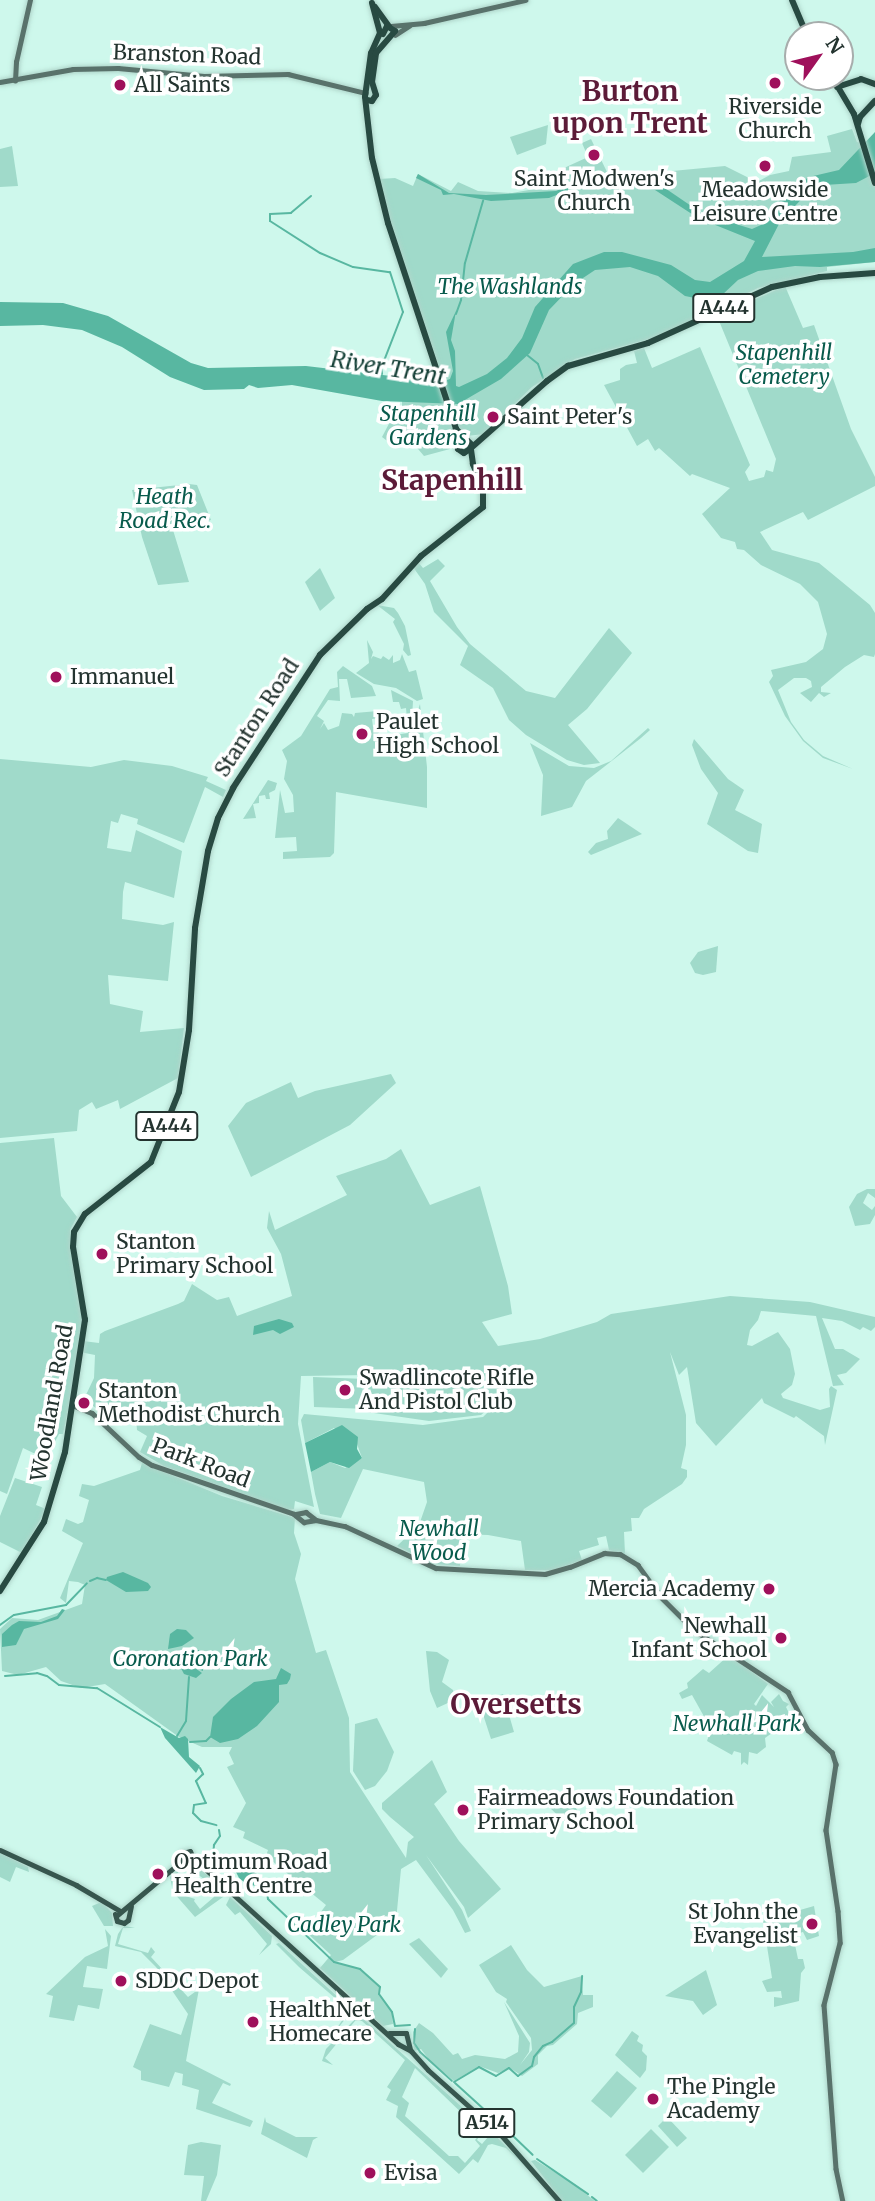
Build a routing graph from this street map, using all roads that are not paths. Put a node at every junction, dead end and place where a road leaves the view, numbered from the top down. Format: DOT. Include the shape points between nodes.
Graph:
graph roads {
  1 [pos="30,0"];
  2 [pos="525,0"];
  3 [pos="792,0"];
  4 [pos="372,1"];
  5 [pos="801,21"];
  6 [pos="410,26"];
  7 [pos="388,32"];
  8 [pos="371,57"];
  9 [pos="368,78"];
  10 [pos="15,81"];
  11 [pos="854,81"];
  12 [pos="0,82"];
  13 [pos="875,84"];
  14 [pos="843,91"];
  15 [pos="357,92"];
  16 [pos="369,96"];
  17 [pos="875,101"];
  18 [pos="851,108"];
  19 [pos="865,111"];
  20 [pos="858,128"];
  21 [pos="371,140"];
  22 [pos="377,180"];
  23 [pos="875,183"];
  24 [pos="875,273"];
  25 [pos="456,429"];
  26 [pos="483,438"];
  27 [pos="467,439"];
  28 [pos="457,443"];
  29 [pos="470,449"];
  30 [pos="462,453"];
  31 [pos="473,464"];
  32 [pos="204,874"];
  33 [pos="72,1405"];
  34 [pos="301,1516"];
  35 [pos="308,1517"];
  36 [pos="0,1591"];
  37 [pos="0,1850"];
  38 [pos="193,1858"];
  39 [pos="183,1860"];
  40 [pos="399,2033"];
  41 [pos="388,2034"];
  42 [pos="396,2041"];
  43 [pos="409,2041"];
  44 [pos="403,2045"];
  45 [pos="411,2051"];
  46 [pos="559,2201"];
  47 [pos="843,2201"];
  1 -- 10 [label="main road"];
  2 -- 6 [label="main road"];
  3 -- 5 [label="highway"];
  4 -- 7 [label="highway"];
  4 -- 8 [label="highway" via="380,33"];
  6 -- 7 [label="main road"];
  6 -- 7 [label="main road"];
  7 -- 8 [label="highway"];
  7 -- 16 [label="highway" via="375,54"];
  8 -- 9 [label="highway"];
  9 -- 15 [label="main road"];
  9 -- 16 [label="highway"];
  10 -- 12 [label="main road, Branston Road"];
  10 -- 15 [label="main road, Branston Road" via="79,69 279,73"];
  11 -- 13 [label="highway"];
  14 -- 18 [label="highway"];
  15 -- 16 [label="main road, Branston Road"];
  16 -- 21 [label="highway"];
  17 -- 19 [label="highway"];
  18 -- 19 [label="highway"];
  18 -- 20 [label="highway"];
  19 -- 20 [label="highway"];
  20 -- 23 [label="highway"];
  21 -- 22 [label="highway"];
  21 -- 22 [label="highway"];
  22 -- 25 [label="highway"];
  24 -- 26 [label="highway, A444" via="772,287 658,339 568,366"];
  25 -- 27 [label="highway"];
  25 -- 28 [label="highway"];
  26 -- 27 [label="highway"];
  26 -- 29 [label="highway, A444"];
  27 -- 28 [label="highway"];
  27 -- 29 [label="highway"];
  28 -- 30 [label="highway"];
  29 -- 30 [label="highway"];
  29 -- 31 [label="highway, A444"];
  30 -- 31 [label="highway, A444"];
  31 -- 32 [label="highway, Stanton Road / A444" via="485,500 478,512 421,556 383,599 314,662 233,788 214,829"];
  32 -- 33 [label="highway, Woodland Road / A444" via="185,1063 161,1144 145,1169 85,1214 74,1232 85,1314"];
  33 -- 34 [label="main road, Park Road" via="92,1413 147,1462"];
  33 -- 36 [label="highway, Woodland Road / A444" via="65,1452 47,1515"];
  34 -- 35 [label="main road, Park Road"];
  34 -- 35 [label="main road, Park Road"];
  35 -- 47 [label="main road, Park Road" via="351,1528 442,1569 550,1573 596,1555 617,1553 638,1565 694,1630 792,1697 810,1733 834,1755 836,1773 826,1830 840,1943 824,2001 836,2169"];
  37 -- 39 [label="main road" via="76,1885 122,1913"];
  38 -- 39 [label="main road"];
  38 -- 39 [label="main road" via="185,1850"];
  38 -- 41 [label="main road, A514"];
  40 -- 41 [label="main road"];
  40 -- 42 [label="main road"];
  40 -- 43 [label="main road" via="406,2033"];
  41 -- 42 [label="main road, A514"];
  42 -- 44 [label="main road, A514"];
  43 -- 44 [label="main road"];
  43 -- 45 [label="main road"];
  44 -- 45 [label="main road, A514"];
  45 -- 46 [label="main road, A514" via="521,2155"];
}
